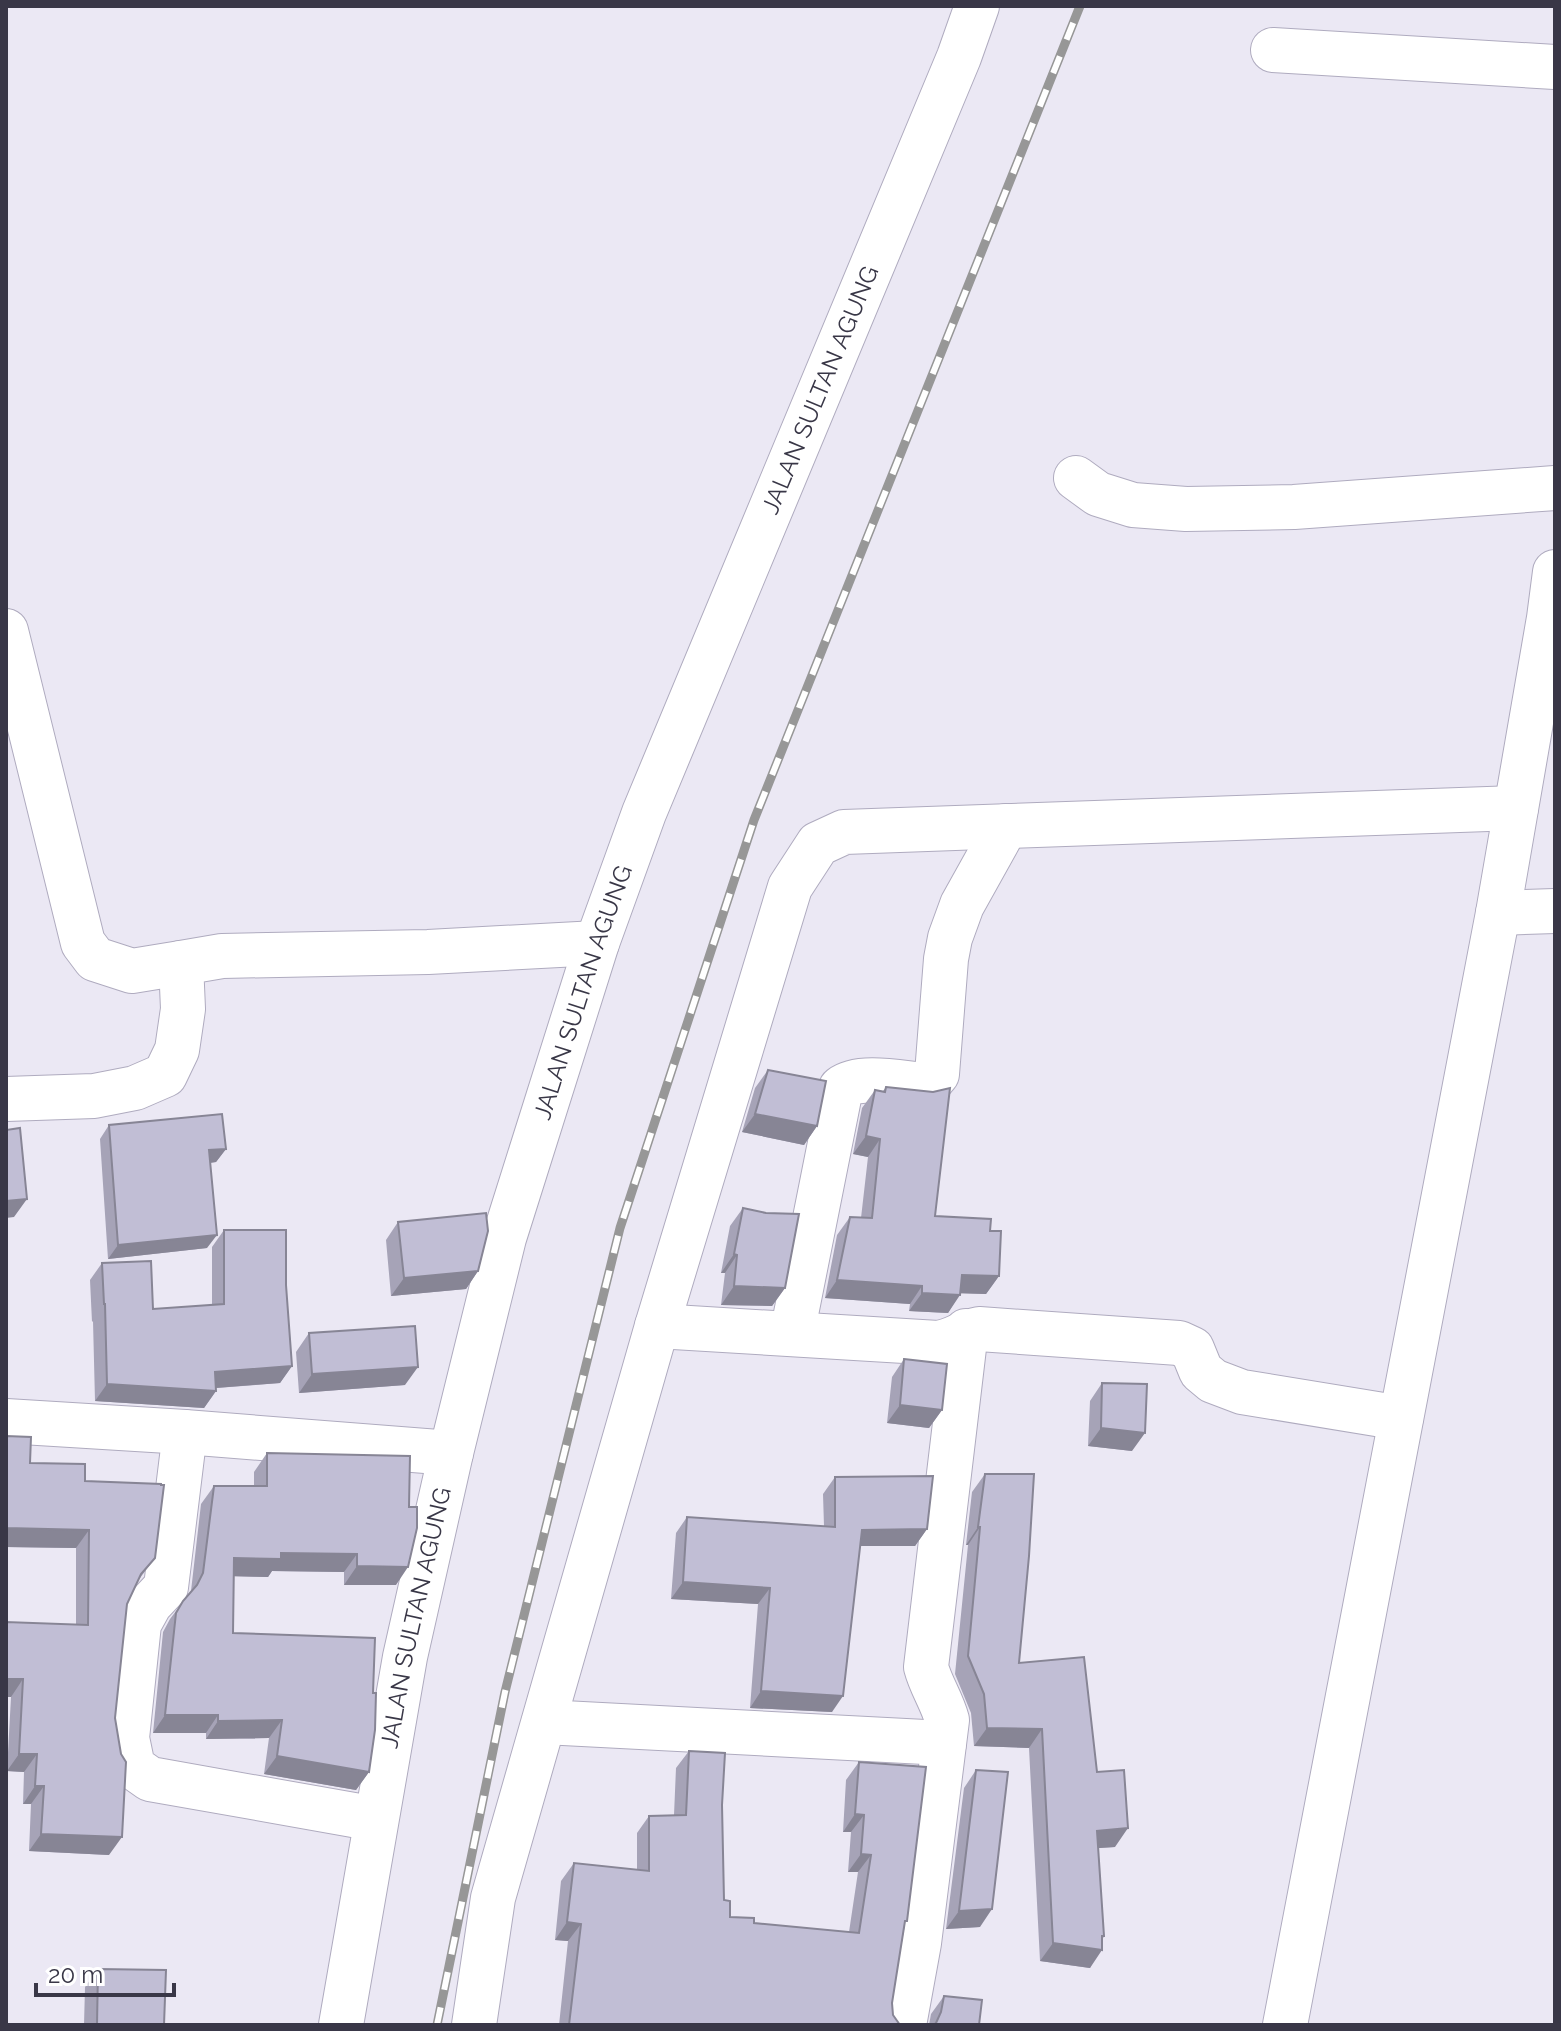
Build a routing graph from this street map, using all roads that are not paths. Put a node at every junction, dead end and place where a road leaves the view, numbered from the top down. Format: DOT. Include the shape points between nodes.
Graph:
graph roads {
  1 [pos="977,6"];
  2 [pos="1273,50"];
  3 [pos="1555,67"];
  4 [pos="1076,478"];
  5 [pos="1555,488"];
  6 [pos="1555,572"];
  7 [pos="6,631"];
  8 [pos="1516,808"];
  9 [pos="1006,826"];
  10 [pos="1555,911"];
  11 [pos="1498,913"];
  12 [pos="597,943"];
  13 [pos="181,963"];
  14 [pos="6,1099"];
  15 [pos="657,1326"];
  16 [pos="966,1331"];
  17 [pos="792,1334"];
  18 [pos="1401,1418"];
  19 [pos="6,1421"];
  20 [pos="185,1432"];
  21 [pos="451,1453"];
  22 [pos="544,1722"];
  23 [pos="944,1743"];
  24 [pos="376,1819"];
  25 [pos="341,2025"];
  26 [pos="474,2025"];
  27 [pos="904,2025"];
  28 [pos="1285,2025"];
  1 -- 12 [label="street, JALAN SULTAN AGUNG" via="644,813"];
  2 -- 3 [label="street"];
  4 -- 5 [label="street" via="1098,494 1133,505 1186,509 1294,507"];
  6 -- 8 [label="street"];
  7 -- 13 [label="street" via="83,943 95,959 132,971"];
  8 -- 9 [label="street"];
  8 -- 11 [label="street"];
  9 -- 15 [label="street" via="844,832 818,844 790,887"];
  9 -- 17 [label="street" via="962,905 950,938 937,1074 923,1085 863,1081 841,1088"];
  10 -- 11 [label="street"];
  11 -- 18 [label="street"];
  12 -- 13 [label="street" via="222,956"];
  12 -- 21 [label="street, JALAN SULTAN AGUNG" via="504,1238"];
  13 -- 14 [label="street" via="183,1009 177,1050 165,1075 94,1096"];
  15 -- 17 [label="street"];
  15 -- 22 [label="street"];
  16 -- 17 [label="street" via="953,1341 938,1343"];
  16 -- 18 [label="street" via="1179,1343 1192,1349 1201,1371 1213,1381 1242,1392"];
  16 -- 23 [label="street" via="926,1667 947,1720"];
  18 -- 28 [label="street"];
  19 -- 20 [label="street"];
  20 -- 21 [label="street"];
  20 -- 24 [label="street" via="166,1587 139,1624 127,1738 133,1767 150,1779"];
  21 -- 24 [label="street, JALAN SULTAN AGUNG" via="405,1657"];
  22 -- 23 [label="street"];
  22 -- 26 [label="street" via="493,1898"];
  23 -- 27 [label="street"];
  24 -- 25 [label="street, JALAN SULTAN AGUNG"];
}
